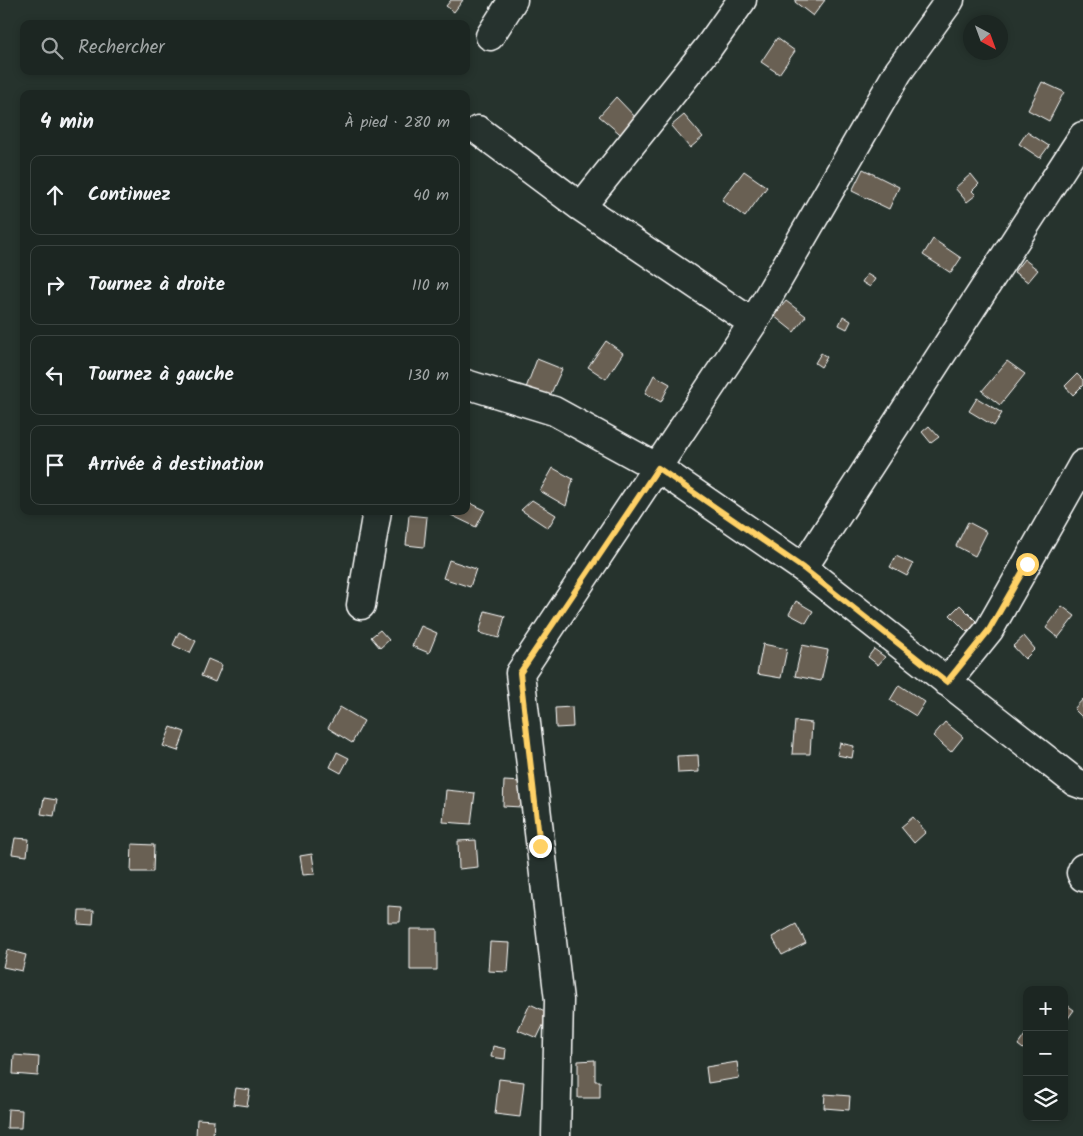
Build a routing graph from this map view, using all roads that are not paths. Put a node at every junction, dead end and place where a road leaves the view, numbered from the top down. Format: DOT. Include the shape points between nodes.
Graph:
graph roads {
  1 [pos="513,0"];
  2 [pos="742,0"];
  3 [pos="950,0"];
  4 [pos="490,36"];
  5 [pos="478,130"];
  6 [pos="1083,136"];
  7 [pos="580,207"];
  8 [pos="753,323"];
  9 [pos="470,385"];
  10 [pos="1083,464"];
  11 [pos="658,468"];
  12 [pos="376,515"];
  13 [pos="803,568"];
  14 [pos="360,605"];
  15 [pos="947,682"];
  16 [pos="1080,779"];
  17 [pos="1083,868"];
  18 [pos="1083,877"];
  19 [pos="556,1136"];
  1 -- 4 [label="street"];
  2 -- 7 [label="street" via="708,48"];
  3 -- 8 [label="street" via="898,72"];
  5 -- 7 [label="street"];
  6 -- 13 [label="street"];
  7 -- 8 [label="street"];
  8 -- 11 [label="street"];
  9 -- 11 [label="street" via="554,412"];
  10 -- 15 [label="street" via="989,630"];
  11 -- 13 [label="street"];
  11 -- 19 [label="street" via="520,673 559,1000"];
  12 -- 14 [label="street"];
  13 -- 15 [label="street"];
  15 -- 16 [label="street"];
  17 -- 18 [label="street"];
}
